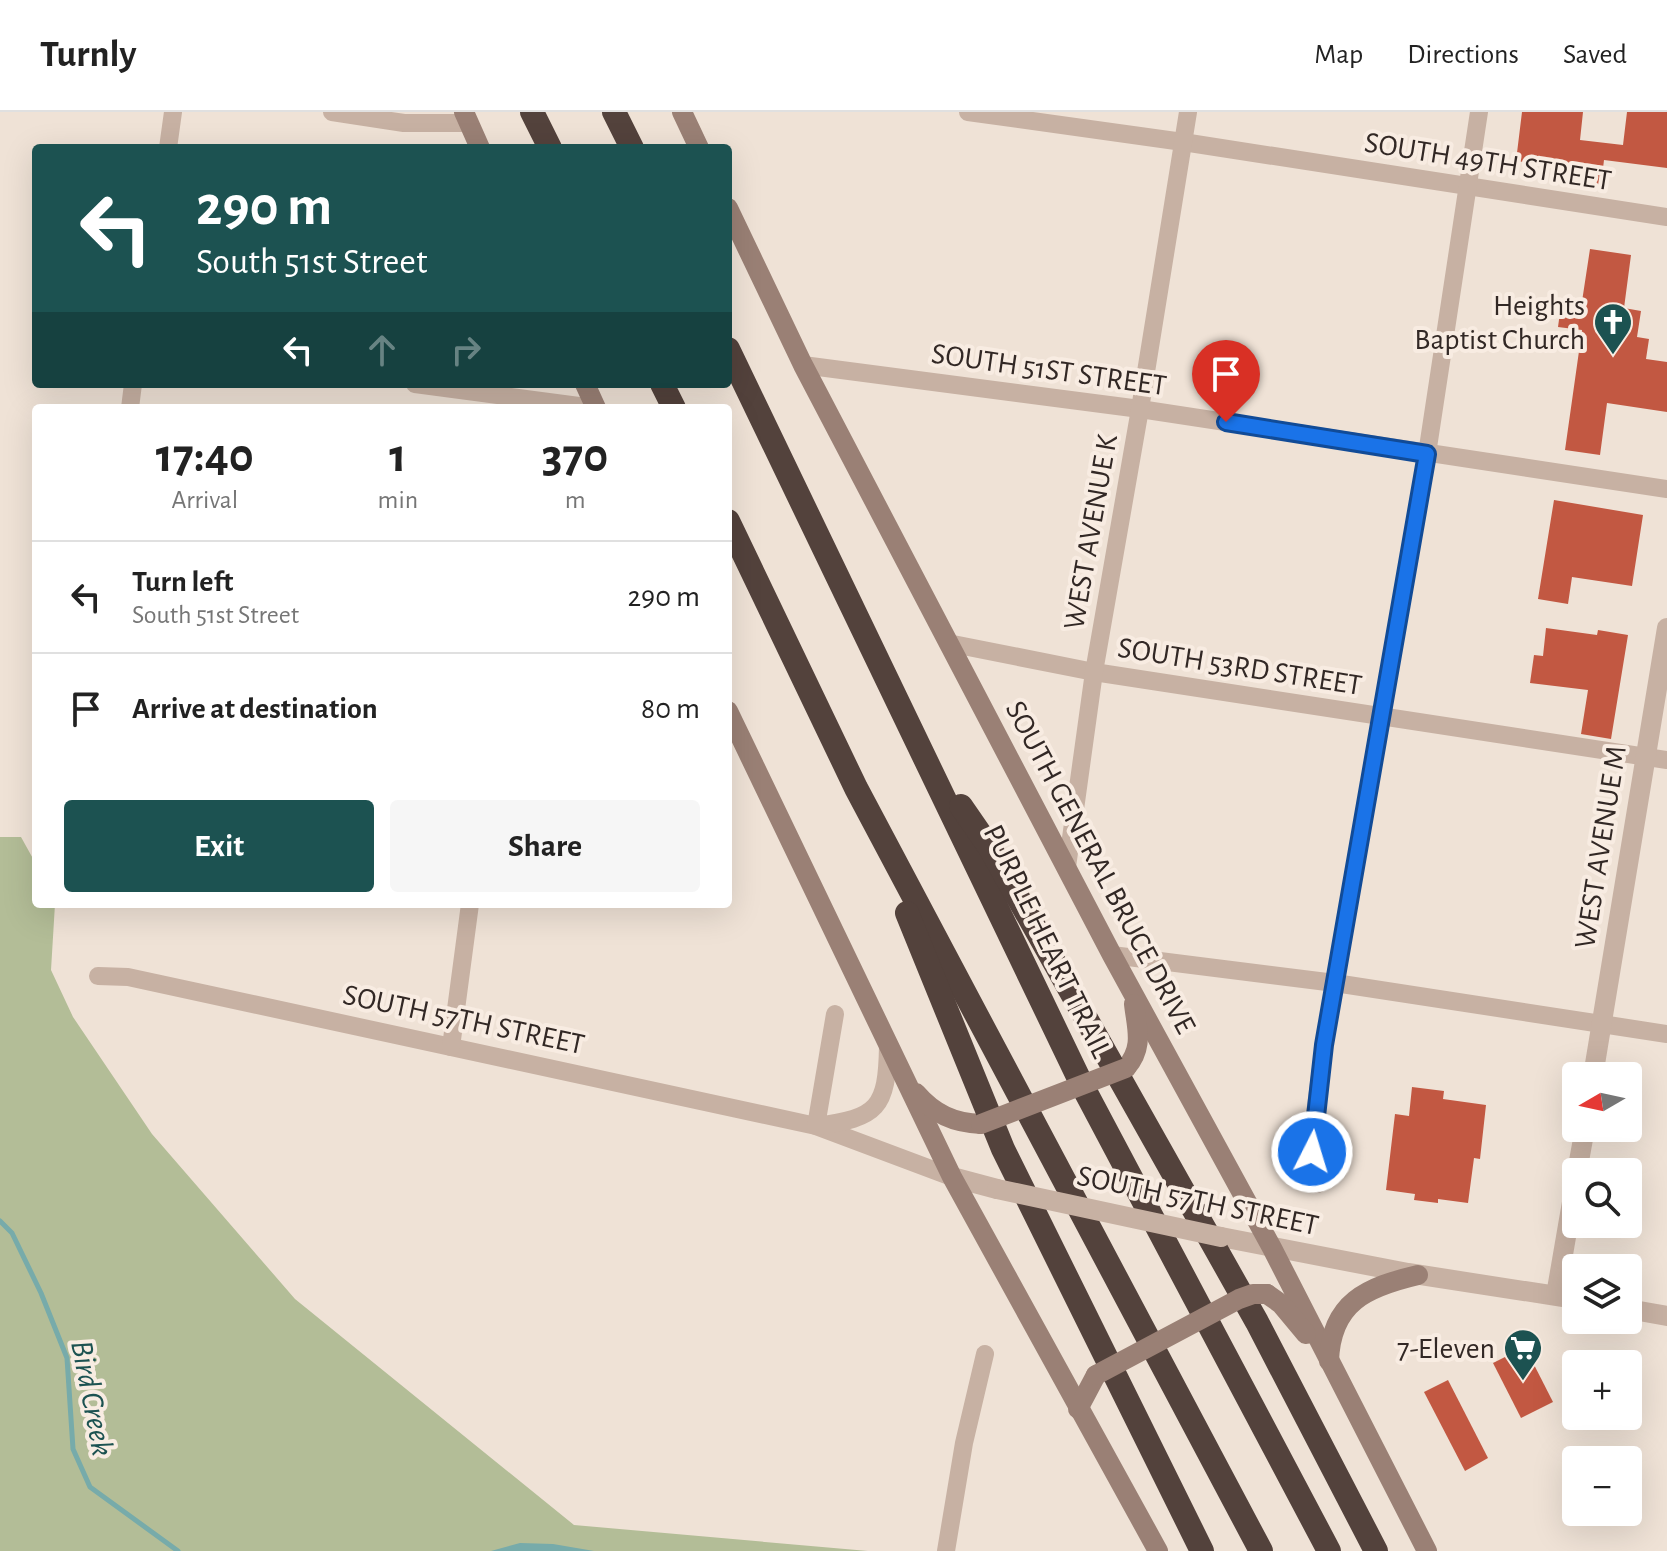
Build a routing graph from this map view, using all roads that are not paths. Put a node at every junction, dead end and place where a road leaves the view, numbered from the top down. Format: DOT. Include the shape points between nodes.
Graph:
graph roads {
  1 [pos="173,112"];
  2 [pos="332,112"];
  3 [pos="532,112"];
  4 [pos="614,112"];
  5 [pos="682,112"];
  6 [pos="968,112"];
  7 [pos="1188,112"];
  8 [pos="1479,112"];
  9 [pos="466,117"];
  10 [pos="1183,142"];
  11 [pos="169,144"];
  12 [pos="478,144"];
  13 [pos="548,144"];
  14 [pos="630,144"];
  15 [pos="697,144"];
  16 [pos="1467,186"];
  17 [pos="732,216"];
  18 [pos="1667,217"];
  19 [pos="732,357"];
  20 [pos="803,365"];
  21 [pos="445,388"];
  22 [pos="565,404"];
  23 [pos="1140,409"];
  24 [pos="1427,454"];
  25 [pos="1667,489"];
  26 [pos="732,529"];
  27 [pos="1667,628"];
  28 [pos="948,643"];
  29 [pos="1094,672"];
  30 [pos="1383,717"];
  31 [pos="732,719"];
  32 [pos="921,750"];
  33 [pos="1645,757"];
  34 [pos="1667,760"];
  35 [pos="856,788"];
  36 [pos="1067,867"];
  37 [pos="469,908"];
  38 [pos="1112,955"];
  39 [pos="98,976"];
  40 [pos="1335,983"];
  41 [pos="1133,994"];
  42 [pos="835,1014"];
  43 [pos="1602,1024"];
  44 [pos="1667,1034"];
  45 [pos="888,1046"];
  46 [pos="451,1047"];
  47 [pos="1595,1062"];
  48 [pos="903,1078"];
  49 [pos="816,1126"];
  50 [pos="952,1177"];
  51 [pos="1318,1184"];
  52 [pos="1272,1248"];
  53 [pos="1418,1275"];
  54 [pos="1562,1296"];
  55 [pos="1642,1312"];
  56 [pos="1667,1316"];
  57 [pos="985,1354"];
  58 [pos="1329,1361"];
  59 [pos="1078,1409"];
  60 [pos="946,1551"];
  61 [pos="1158,1551"];
  62 [pos="1202,1551"];
  63 [pos="1261,1551"];
  64 [pos="1329,1551"];
  65 [pos="1376,1551"];
  66 [pos="1427,1551"];
  1 -- 11 [label="street"];
  2 -- 9 [label="street" via="404,123"];
  3 -- 13 [label="highway"];
  4 -- 14 [label="highway"];
  5 -- 15 [label="main road"];
  6 -- 10 [label="street, SOUTH 49TH STREET"];
  7 -- 10 [label="street, WEST AVENUE K"];
  8 -- 16 [label="street"];
  9 -- 12 [label="main road"];
  10 -- 16 [label="street, SOUTH 49TH STREET"];
  10 -- 23 [label="street, WEST AVENUE K"];
  16 -- 18 [label="street, SOUTH 49TH STREET"];
  16 -- 24 [label="street"];
  17 -- 20 [label="main road, SOUTH GENERAL BRUCE DRIVE"];
  19 -- 32 [label="highway, PURPLE HEART TRAIL"];
  20 -- 23 [label="street, SOUTH 51ST STREET"];
  20 -- 28 [label="main road, SOUTH GENERAL BRUCE DRIVE"];
  21 -- 22 [label="street"];
  23 -- 24 [label="street, SOUTH 51ST STREET"];
  23 -- 29 [label="street, WEST AVENUE K"];
  24 -- 25 [label="street, SOUTH 51ST STREET"];
  24 -- 30 [label="street"];
  26 -- 35 [label="highway"];
  27 -- 33 [label="street, WEST AVENUE M"];
  28 -- 29 [label="street, SOUTH 53RD STREET"];
  28 -- 36 [label="main road, SOUTH GENERAL BRUCE DRIVE"];
  29 -- 30 [label="street, SOUTH 53RD STREET"];
  29 -- 36 [label="street, WEST AVENUE K"];
  30 -- 33 [label="street, SOUTH 53RD STREET"];
  30 -- 40 [label="street"];
  31 -- 45 [label="main road"];
  32 -- 64 [label="highway, PURPLE HEART TRAIL" via="1083,1087"];
  32 -- 65 [label="highway" via="990,848 1257,1322"];
  33 -- 34 [label="street, SOUTH 53RD STREET"];
  33 -- 43 [label="street, WEST AVENUE M"];
  35 -- 62 [label="highway" via="1003,1149"];
  35 -- 63 [label="highway"];
  36 -- 38 [label="main road, SOUTH GENERAL BRUCE DRIVE"];
  37 -- 46 [label="street"];
  38 -- 40 [label="street"];
  38 -- 41 [label="main road, SOUTH GENERAL BRUCE DRIVE"];
  39 -- 46 [label="street, SOUTH 57TH STREET" via="128,977"];
  40 -- 43 [label="street"];
  40 -- 51 [label="street" via="1312,1137"];
  41 -- 48 [label="main road, bridge" via="1139,1043 1126,1068 981,1124 932,1111"];
  41 -- 52 [label="main road, SOUTH GENERAL BRUCE DRIVE"];
  42 -- 49 [label="street"];
  43 -- 44 [label="street"];
  43 -- 47 [label="street, WEST AVENUE M"];
  45 -- 48 [label="main road"];
  45 -- 49 [label="street, SOUTH 57TH STREET" via="881,1101 853,1121"];
  46 -- 49 [label="street, SOUTH 57TH STREET"];
  48 -- 50 [label="main road"];
  49 -- 50 [label="street, SOUTH 57TH STREET"];
  50 -- 52 [label="street, SOUTH 57TH STREET, bridge"];
  50 -- 59 [label="main road"];
  52 -- 53 [label="street, SOUTH 57TH STREET"];
  52 -- 58 [label="main road, SOUTH GENERAL BRUCE DRIVE"];
  53 -- 54 [label="street, SOUTH 57TH STREET"];
  53 -- 58 [label="main road" via="1377,1287 1351,1302 1329,1341"];
  55 -- 56 [label="street"];
  57 -- 60 [label="street"];
  58 -- 59 [label="main road, bridge" via="1281,1304 1267,1294 1253,1294 1096,1375"];
  58 -- 66 [label="main road, SOUTH GENERAL BRUCE DRIVE"];
  59 -- 61 [label="main road"];
}
